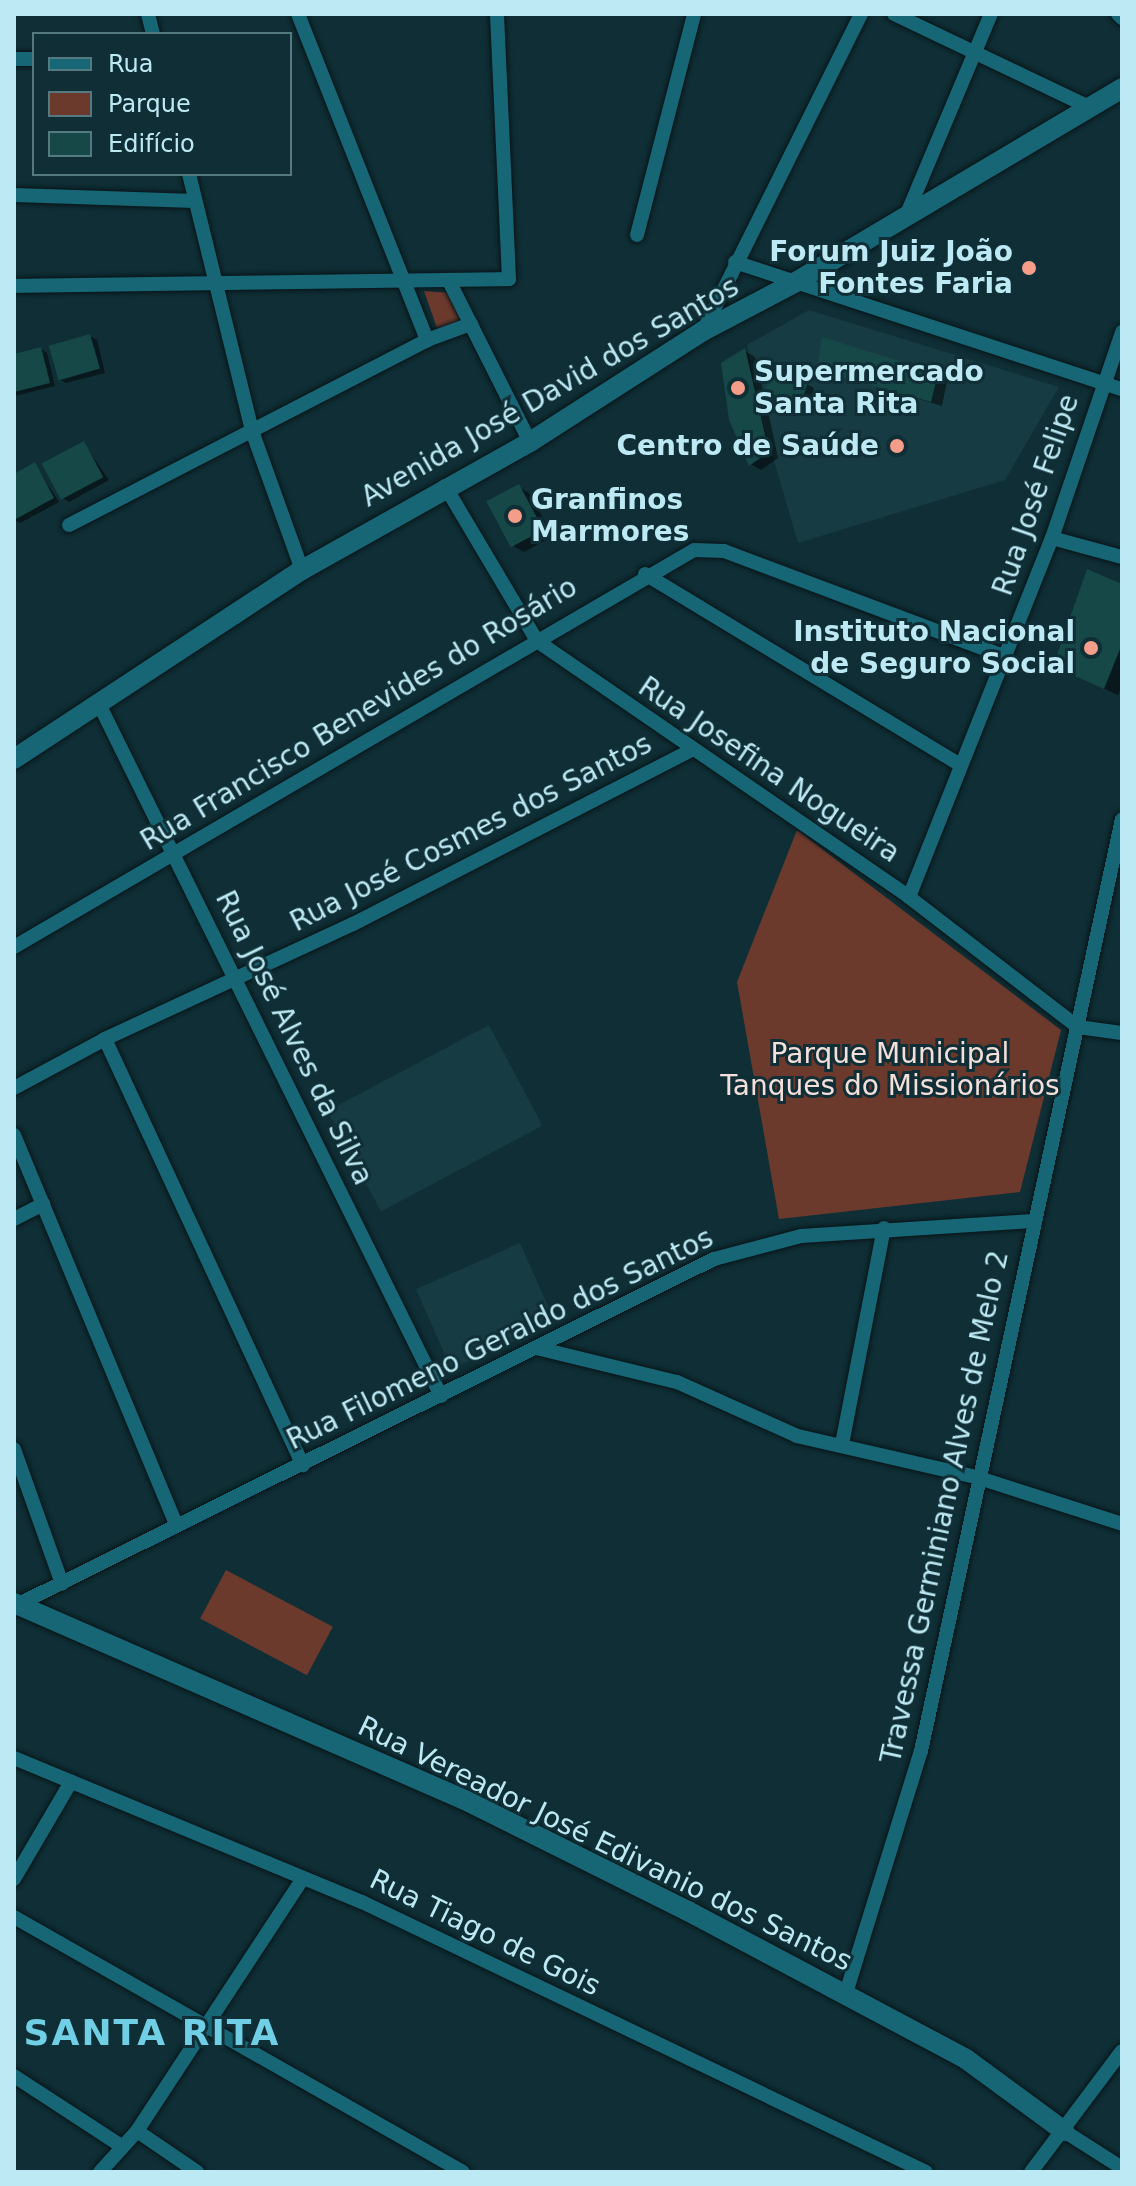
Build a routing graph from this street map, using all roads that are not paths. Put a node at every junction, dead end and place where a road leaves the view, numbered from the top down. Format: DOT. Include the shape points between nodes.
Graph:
graph roads {
  1 [pos="298,14"];
  2 [pos="497,14"];
  3 [pos="694,14"];
  4 [pos="861,14"];
  5 [pos="894,14"];
  6 [pos="991,14"];
  7 [pos="975,49"];
  8 [pos="1122,88"];
  9 [pos="1087,106"];
  10 [pos="189,176"];
  11 [pos="14,195"];
  12 [pos="195,201"];
  13 [pos="906,216"];
  14 [pos="637,235"];
  15 [pos="735,262"];
  16 [pos="405,283"];
  17 [pos="450,283"];
  18 [pos="794,283"];
  19 [pos="14,286"];
  20 [pos="217,286"];
  21 [pos="471,324"];
  22 [pos="703,331"];
  23 [pos="1122,332"];
  24 [pos="427,340"];
  25 [pos="1102,383"];
  26 [pos="1122,389"];
  27 [pos="252,431"];
  28 [pos="530,442"];
  29 [pos="445,486"];
  30 [pos="69,525"];
  31 [pos="1052,538"];
  32 [pos="1122,557"];
  33 [pos="302,570"];
  34 [pos="645,574"];
  35 [pos="537,641"];
  36 [pos="1006,657"];
  37 [pos="99,704"];
  38 [pos="692,750"];
  39 [pos="14,759"];
  40 [pos="960,765"];
  41 [pos="1122,819"];
  42 [pos="174,855"];
  43 [pos="909,897"];
  44 [pos="14,947"];
  45 [pos="236,981"];
  46 [pos="1078,1027"];
  47 [pos="1122,1033"];
  48 [pos="105,1039"];
  49 [pos="14,1088"];
  50 [pos="14,1135"];
  51 [pos="43,1204"];
  52 [pos="14,1219"];
  53 [pos="1033,1221"];
  54 [pos="884,1228"];
  55 [pos="537,1348"];
  56 [pos="441,1396"];
  57 [pos="842,1444"];
  58 [pos="14,1449"];
  59 [pos="303,1465"];
  60 [pos="976,1477"];
  61 [pos="1122,1524"];
  62 [pos="176,1525"];
  63 [pos="62,1584"];
  64 [pos="16,1604"];
  65 [pos="14,1758"];
  66 [pos="71,1782"];
  67 [pos="14,1879"];
  68 [pos="302,1880"];
  69 [pos="14,1917"];
  70 [pos="846,1993"];
  71 [pos="208,2023"];
  72 [pos="1122,2051"];
  73 [pos="14,2076"];
  74 [pos="137,2131"];
  75 [pos="1064,2131"];
  76 [pos="120,2145"];
  77 [pos="1122,2168"];
  78 [pos="100,2172"];
  79 [pos="197,2172"];
  80 [pos="463,2172"];
  81 [pos="926,2172"];
  82 [pos="1031,2172"];
  1 -- 16 [label="street"];
  2 -- 17 [label="street" via="509,279"];
  3 -- 14 [label="street"];
  4 -- 15 [label="street"];
  5 -- 7 [label="street"];
  6 -- 7 [label="street"];
  7 -- 9 [label="street"];
  7 -- 13 [label="street"];
  8 -- 9 [label="main road, Avenida José David dos Santos"];
  9 -- 13 [label="main road, Avenida José David dos Santos"];
  10 -- 12 [label="street"];
  11 -- 12 [label="street"];
  12 -- 20 [label="street"];
  13 -- 18 [label="main road, Avenida José David dos Santos"];
  15 -- 18 [label="street"];
  15 -- 22 [label="street"];
  16 -- 17 [label="street"];
  16 -- 20 [label="street"];
  16 -- 24 [label="street"];
  17 -- 21 [label="street"];
  18 -- 22 [label="main road, Avenida José David dos Santos"];
  18 -- 25 [label="street"];
  19 -- 20 [label="street"];
  20 -- 27 [label="street"];
  21 -- 24 [label="street"];
  21 -- 28 [label="street"];
  22 -- 28 [label="main road, Avenida José David dos Santos"];
  23 -- 25 [label="street, Rua José Felipe"];
  24 -- 27 [label="street"];
  25 -- 26 [label="street"];
  25 -- 31 [label="street, Rua José Felipe"];
  27 -- 30 [label="street"];
  27 -- 33 [label="street"];
  28 -- 29 [label="main road, Avenida José David dos Santos"];
  29 -- 33 [label="main road, Avenida José David dos Santos"];
  29 -- 35 [label="street, Rua Josefina Nogueira"];
  31 -- 32 [label="street"];
  31 -- 36 [label="street, Rua José Felipe"];
  33 -- 37 [label="main road, Avenida José David dos Santos"];
  34 -- 35 [label="street, Rua Francisco Benevides do Rosário"];
  34 -- 36 [label="street, Rua Francisco Benevides do Rosário" via="694,550 737,556"];
  34 -- 40 [label="street"];
  35 -- 38 [label="street, Rua Josefina Nogueira"];
  35 -- 42 [label="street, Rua Francisco Benevides do Rosário"];
  36 -- 40 [label="street, Rua José Felipe"];
  37 -- 39 [label="main road, Avenida José David dos Santos"];
  37 -- 42 [label="street, Rua José Alves da Silva"];
  38 -- 43 [label="street, Rua Josefina Nogueira"];
  38 -- 45 [label="street, Rua José Cosmes dos Santos"];
  40 -- 43 [label="street, Rua José Felipe"];
  41 -- 46 [label="street, Travessa Germiniano Alves de Melo 2"];
  42 -- 44 [label="street, Rua Francisco Benevides do Rosário"];
  42 -- 45 [label="street, Rua José Alves da Silva"];
  43 -- 46 [label="street, Rua Josefina Nogueira"];
  45 -- 48 [label="street, Rua José Cosmes dos Santos"];
  45 -- 56 [label="street, Rua José Alves da Silva"];
  46 -- 47 [label="street, Rua Josefina Nogueira"];
  46 -- 53 [label="street, Travessa Germiniano Alves de Melo 2"];
  48 -- 49 [label="street, Rua José Cosmes dos Santos"];
  48 -- 59 [label="street"];
  50 -- 51 [label="street"];
  51 -- 52 [label="street"];
  51 -- 62 [label="street"];
  53 -- 54 [label="street, Rua Filomeno Geraldo dos Santos"];
  53 -- 60 [label="street, Travessa Germiniano Alves de Melo 2"];
  54 -- 55 [label="street, Rua Filomeno Geraldo dos Santos" via="785,1239 714,1259"];
  54 -- 57 [label="street"];
  55 -- 56 [label="street, Rua Filomeno Geraldo dos Santos"];
  55 -- 57 [label="street" via="677,1382 772,1428"];
  56 -- 59 [label="street, Rua Filomeno Geraldo dos Santos"];
  57 -- 60 [label="street"];
  58 -- 63 [label="street"];
  59 -- 62 [label="street, Rua Filomeno Geraldo dos Santos"];
  60 -- 61 [label="street"];
  60 -- 70 [label="street, Travessa Germiniano Alves de Melo 2" via="921,1751"];
  62 -- 63 [label="street, Rua Filomeno Geraldo dos Santos"];
  63 -- 64 [label="street, Rua Filomeno Geraldo dos Santos"];
  64 -- 70 [label="main road, Rua Vereador José Edivanio dos Santos" via="469,1802"];
  65 -- 66 [label="street, Rua Tiago de Gois"];
  66 -- 67 [label="street"];
  66 -- 68 [label="street, Rua Tiago de Gois"];
  68 -- 71 [label="street"];
  68 -- 81 [label="street, Rua Tiago de Gois" via="362,1902"];
  69 -- 71 [label="street"];
  70 -- 75 [label="main road, Rua Vereador José Edivanio dos Santos" via="966,2059"];
  71 -- 74 [label="street"];
  71 -- 80 [label="street"];
  72 -- 75 [label="street"];
  73 -- 76 [label="street"];
  74 -- 76 [label="street"];
  74 -- 79 [label="street"];
  75 -- 77 [label="street"];
  75 -- 82 [label="street"];
  76 -- 78 [label="street"];
}
